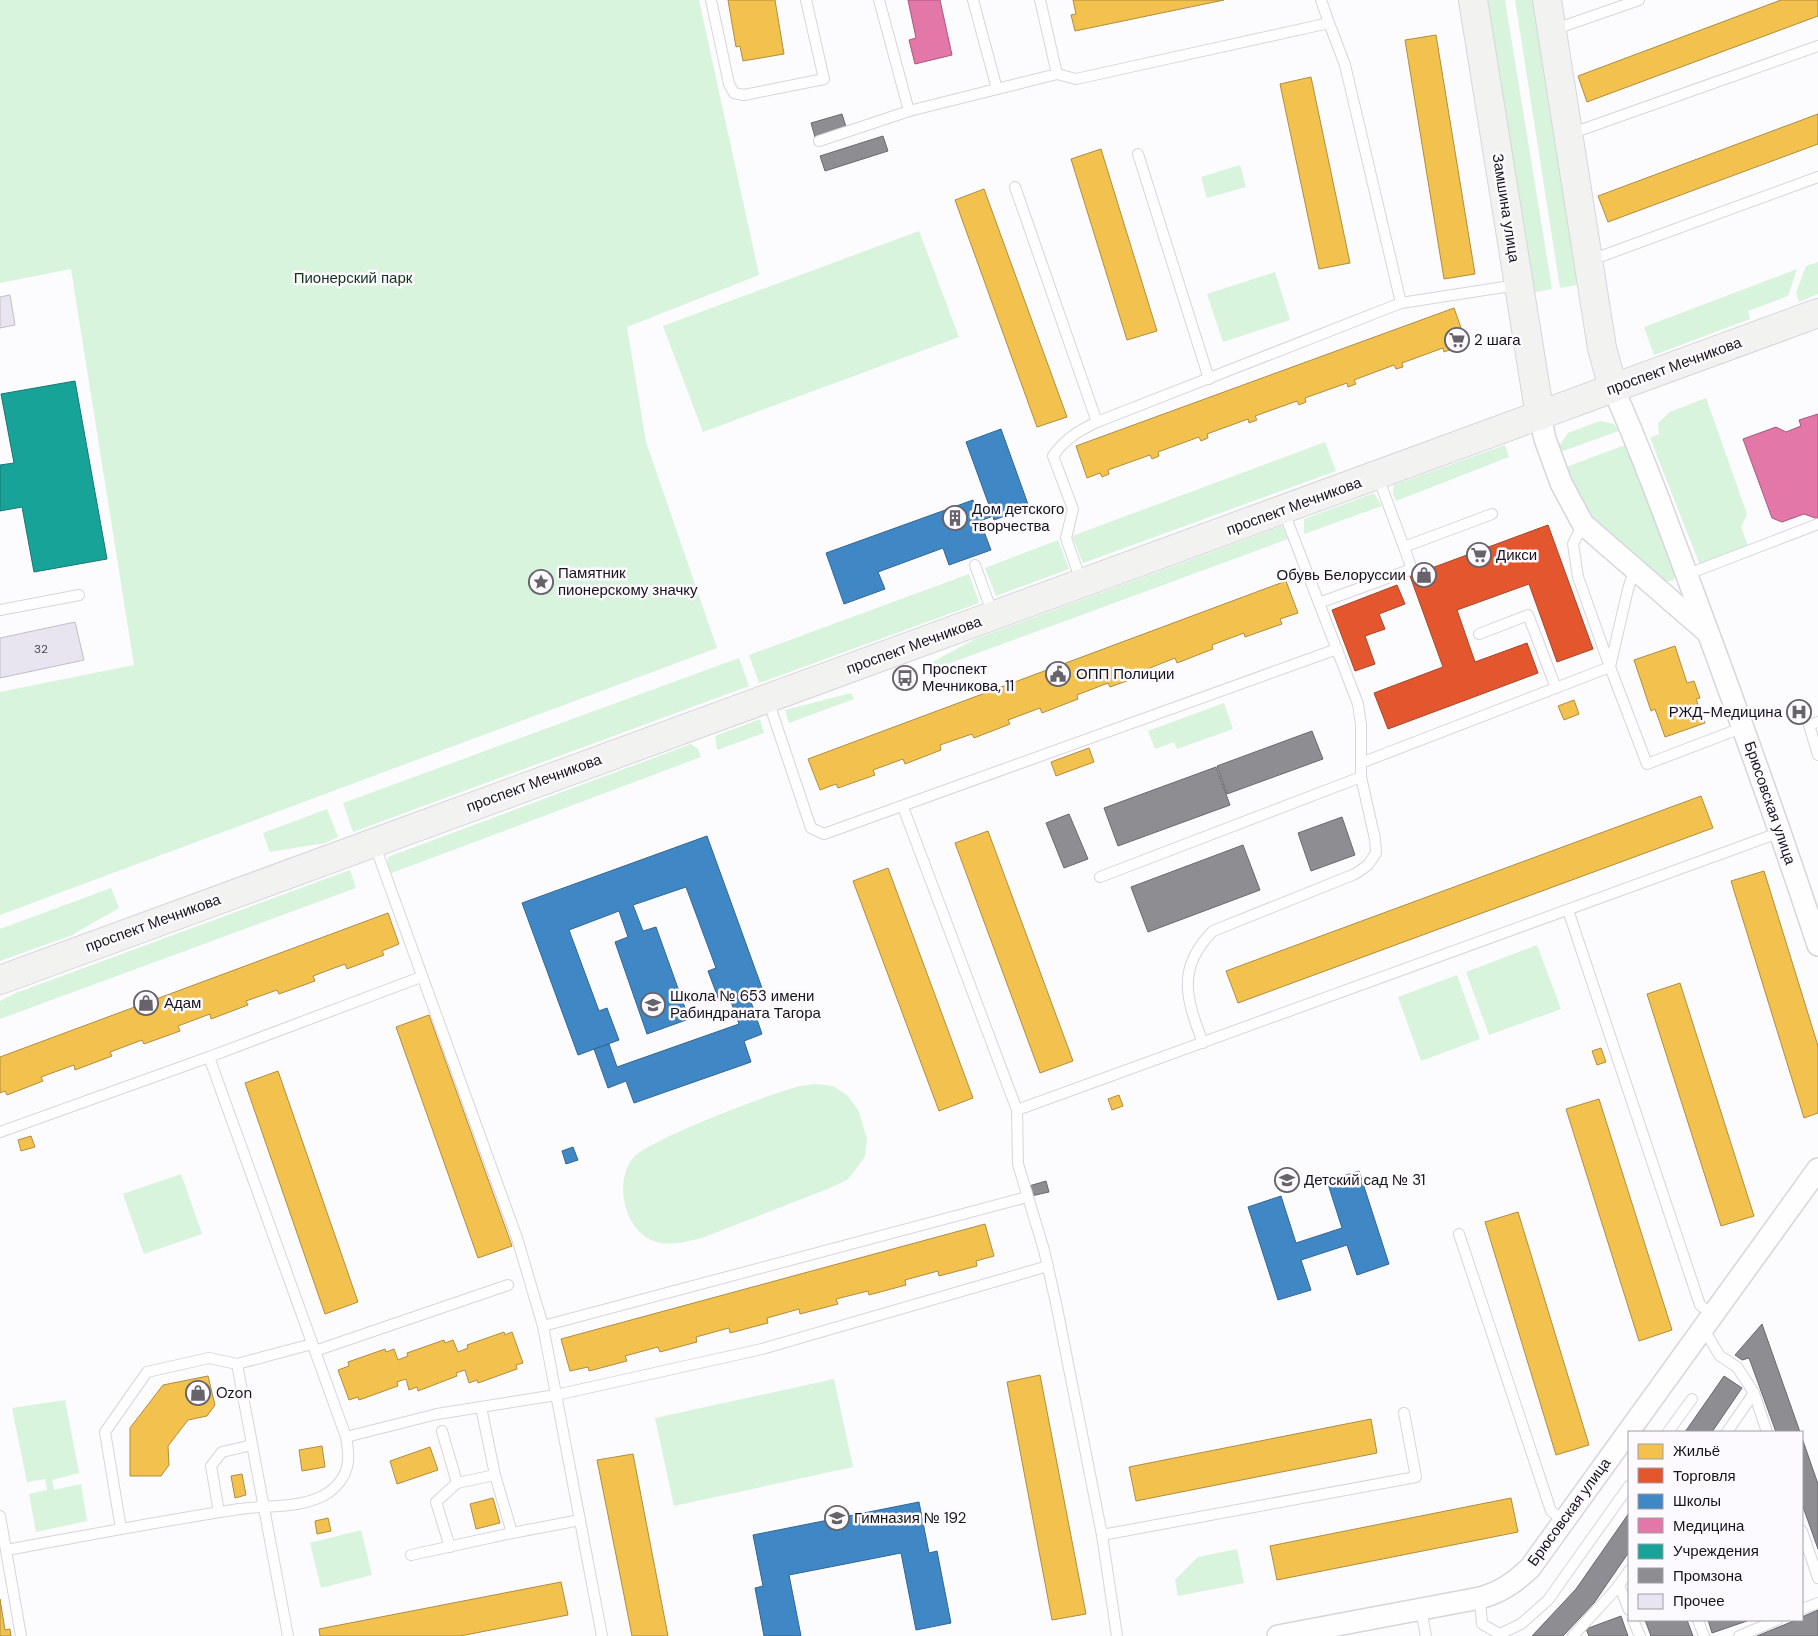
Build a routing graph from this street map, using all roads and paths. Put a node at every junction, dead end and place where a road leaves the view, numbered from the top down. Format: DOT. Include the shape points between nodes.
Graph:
graph roads {
  1 [pos="711,0"];
  2 [pos="806,0"];
  3 [pos="879,0"];
  4 [pos="973,0"];
  5 [pos="1040,0"];
  6 [pos="1321,0"];
  7 [pos="1473,0"];
  8 [pos="1548,0"];
  9 [pos="1639,0"];
  10 [pos="1329,23"];
  11 [pos="1552,28"];
  12 [pos="1818,46"];
  13 [pos="1057,74"];
  14 [pos="997,89"];
  15 [pos="909,111"];
  16 [pos="1569,133"];
  17 [pos="819,141"];
  18 [pos="1138,154"];
  19 [pos="1818,177"];
  20 [pos="1015,187"];
  21 [pos="1588,258"];
  22 [pos="1518,285"];
  23 [pos="1401,303"];
  24 [pos="1818,312"];
  25 [pos="1209,379"];
  26 [pos="1613,388"];
  27 [pos="1540,416"];
  28 [pos="1097,422"];
  29 [pos="1378,476"];
  30 [pos="1283,510"];
  31 [pos="1492,514"];
  32 [pos="1583,524"];
  33 [pos="1818,524"];
  34 [pos="1404,547"];
  35 [pos="976,565"];
  36 [pos="1637,572"];
  37 [pos="1688,574"];
  38 [pos="1082,583"];
  39 [pos="78,595"];
  40 [pos="1319,603"];
  41 [pos="0,610"];
  42 [pos="994,616"];
  43 [pos="1708,633"];
  44 [pos="1479,634"];
  45 [pos="1337,649"];
  46 [pos="1610,667"];
  47 [pos="1556,688"];
  48 [pos="768,698"];
  49 [pos="1818,722"];
  50 [pos="1744,727"];
  51 [pos="1818,755"];
  52 [pos="1361,763"];
  53 [pos="1361,777"];
  54 [pos="903,807"];
  55 [pos="1781,832"];
  56 [pos="374,842"];
  57 [pos="1100,877"];
  58 [pos="1568,910"];
  59 [pos="1818,946"];
  60 [pos="421,977"];
  61 [pos="3,980"];
  62 [pos="1203,1042"];
  63 [pos="209,1058"];
  64 [pos="1017,1110"];
  65 [pos="0,1132"];
  66 [pos="1818,1169"];
  67 [pos="1027,1197"];
  68 [pos="1459,1234"];
  69 [pos="1048,1266"];
  70 [pos="508,1285"];
  71 [pos="1707,1321"];
  72 [pos="543,1326"];
  73 [pos="313,1348"];
  74 [pos="237,1364"];
  75 [pos="1754,1393"];
  76 [pos="556,1395"];
  77 [pos="1692,1399"];
  78 [pos="481,1407"];
  79 [pos="1404,1413"];
  80 [pos="442,1431"];
  81 [pos="1669,1431"];
  82 [pos="1728,1431"];
  83 [pos="1768,1431"];
  84 [pos="346,1437"];
  85 [pos="252,1446"];
  86 [pos="495,1475"];
  87 [pos="456,1483"];
  88 [pos="1628,1487"];
  89 [pos="263,1506"];
  90 [pos="220,1512"];
  91 [pos="0,1516"];
  92 [pos="580,1520"];
  93 [pos="1563,1520"];
  94 [pos="121,1529"];
  95 [pos="512,1533"];
  96 [pos="1803,1534"];
  97 [pos="1102,1535"];
  98 [pos="450,1547"];
  99 [pos="6,1550"];
  100 [pos="411,1556"];
  101 [pos="1628,1572"];
  102 [pos="1818,1578"];
  103 [pos="1619,1585"];
  104 [pos="1480,1598"];
  105 [pos="1818,1603"];
  106 [pos="1628,1608"];
  107 [pos="1803,1609"];
  108 [pos="1422,1610"];
  109 [pos="1633,1621"];
  110 [pos="1698,1621"];
  111 [pos="1764,1622"];
  112 [pos="1576,1635"];
  113 [pos="21,1636"];
  114 [pos="288,1636"];
  115 [pos="602,1636"];
  116 [pos="1117,1636"];
  117 [pos="1278,1636"];
  118 [pos="1426,1636"];
  119 [pos="1640,1636"];
  120 [pos="1704,1636"];
  121 [pos="1739,1636"];
  1 -- 2 [label="lane" via="729,84 734,93 744,95 824,79"];
  3 -- 15 [label="lane"];
  4 -- 14 [label="lane"];
  5 -- 13 [label="lane"];
  6 -- 10 [label="lane"];
  7 -- 22 [label="street, Замшина улица"];
  8 -- 11 [label="street"];
  9 -- 11 [label="lane"];
  10 -- 13 [label="lane" via="1076,79"];
  10 -- 23 [label="lane" via="1345,65"];
  11 -- 16 [label="street"];
  12 -- 16 [label="lane"];
  13 -- 14 [label="lane"];
  14 -- 15 [label="lane"];
  15 -- 17 [label="lane"];
  16 -- 21 [label="street"];
  18 -- 25 [label="lane"];
  19 -- 21 [label="lane" via="1602,256"];
  20 -- 28 [label="lane"];
  21 -- 26 [label="street" via="1602,348"];
  22 -- 23 [label="lane"];
  22 -- 27 [label="street, Замшина улица"];
  23 -- 25 [label="lane"];
  24 -- 26 [label="street, проспект Мечникова"];
  25 -- 28 [label="lane"];
  26 -- 27 [label="street, проспект Мечникова"];
  26 -- 37 [label="street, Брюсовская улица"];
  27 -- 29 [label="street, проспект Мечникова"];
  27 -- 32 [label="street, Брюсовская улица" via="1561,483"];
  28 -- 38 [label="lane" via="1076,432 1053,456 1073,509 1066,538"];
  29 -- 30 [label="street, проспект Мечникова"];
  29 -- 34 [label="lane"];
  30 -- 38 [label="street, проспект Мечникова"];
  30 -- 40 [label="lane"];
  31 -- 34 [label="lane"];
  32 -- 36 [label="street, Брюсовская улица"];
  32 -- 46 [label="lane" via="1573,544 1578,578"];
  33 -- 37 [label="lane"];
  34 -- 40 [label="lane" via="1412,569"];
  35 -- 42 [label="lane"];
  36 -- 43 [label="street, Брюсовская улица"];
  36 -- 46 [label="lane" via="1628,589"];
  37 -- 43 [label="street, Брюсовская улица"];
  38 -- 42 [label="street, проспект Мечникова"];
  39 -- 41 [label="lane"];
  40 -- 45 [label="lane"];
  42 -- 48 [label="street, проспект Мечникова"];
  43 -- 50 [label="street, Брюсовская улица"];
  44 -- 47 [label="lane" via="1528,615"];
  45 -- 52 [label="lane" via="1358,704"];
  45 -- 54 [label="lane"];
  46 -- 47 [label="lane"];
  46 -- 50 [label="lane" via="1647,764"];
  47 -- 52 [label="lane"];
  48 -- 54 [label="lane" via="812,828 824,834"];
  48 -- 56 [label="street, проспект Мечникова"];
  49 -- 51 [label="lane" via="1809,725"];
  50 -- 55 [label="street, Брюсовская улица"];
  52 -- 53 [label="lane"];
  53 -- 57 [label="lane"];
  53 -- 62 [label="lane" via="1375,839 1376,853 1368,865 1355,874 1213,931 1200,944 1191,961 1187,981 1190,1008"];
  54 -- 64 [label="lane"];
  55 -- 58 [label="lane"];
  55 -- 59 [label="street, Брюсовская улица"];
  56 -- 60 [label="lane"];
  56 -- 61 [label="street, проспект Мечникова"];
  58 -- 62 [label="lane"];
  58 -- 71 [label="lane"];
  60 -- 63 [label="lane"];
  60 -- 72 [label="lane" via="510,1220"];
  62 -- 64 [label="lane"];
  63 -- 65 [label="lane"];
  63 -- 73 [label="lane"];
  64 -- 67 [label="lane" via="1018,1164"];
  66 -- 71 [label="street, Брюсовская улица"];
  67 -- 69 [label="lane"];
  67 -- 72 [label="lane"];
  68 -- 93 [label="lane" via="1551,1511"];
  69 -- 76 [label="lane" via="762,1349"];
  69 -- 97 [label="lane"];
  70 -- 73 [label="lane"];
  71 -- 75 [label="lane" via="1720,1356 1737,1367"];
  71 -- 93 [label="street, Брюсовская улица"];
  72 -- 76 [label="lane"];
  73 -- 74 [label="lane"];
  73 -- 84 [label="lane"];
  74 -- 85 [label="lane"];
  74 -- 94 [label="lane" via="209,1358 147,1372 141,1380 105,1432"];
  75 -- 82 [label="lane"];
  75 -- 83 [label="lane"];
  76 -- 78 [label="lane"];
  76 -- 92 [label="lane"];
  77 -- 81 [label="lane"];
  78 -- 84 [label="lane" via="437,1414"];
  78 -- 86 [label="lane"];
  79 -- 97 [label="lane" via="1416,1477"];
  80 -- 87 [label="lane"];
  84 -- 89 [label="lane" via="350,1453 348,1468 341,1481 327,1493 307,1502"];
  85 -- 89 [label="lane"];
  85 -- 90 [label="lane" via="222,1452 212,1466"];
  86 -- 87 [label="lane"];
  86 -- 95 [label="lane"];
  87 -- 98 [label="lane" via="436,1502"];
  88 -- 104 [label="lane" via="1548,1600 1521,1624 1500,1634 1482,1624"];
  89 -- 90 [label="lane"];
  89 -- 114 [label="lane"];
  90 -- 94 [label="lane"];
  91 -- 99 [label="lane"];
  92 -- 95 [label="lane"];
  92 -- 115 [label="lane"];
  93 -- 104 [label="street, Брюсовская улица" via="1530,1568 1514,1583"];
  94 -- 99 [label="lane"];
  95 -- 98 [label="lane"];
  96 -- 102 [label="lane"];
  97 -- 116 [label="lane"];
  98 -- 100 [label="lane"];
  99 -- 113 [label="lane"];
  101 -- 103 [label="lane"];
  103 -- 106 [label="lane"];
  103 -- 112 [label="lane"];
  104 -- 108 [label="street, Брюсовская улица"];
  105 -- 107 [label="lane"];
  108 -- 117 [label="street, Брюсовская улица"];
  108 -- 118 [label="lane"];
  109 -- 119 [label="lane"];
  110 -- 120 [label="lane"];
  111 -- 121 [label="lane"];
}
